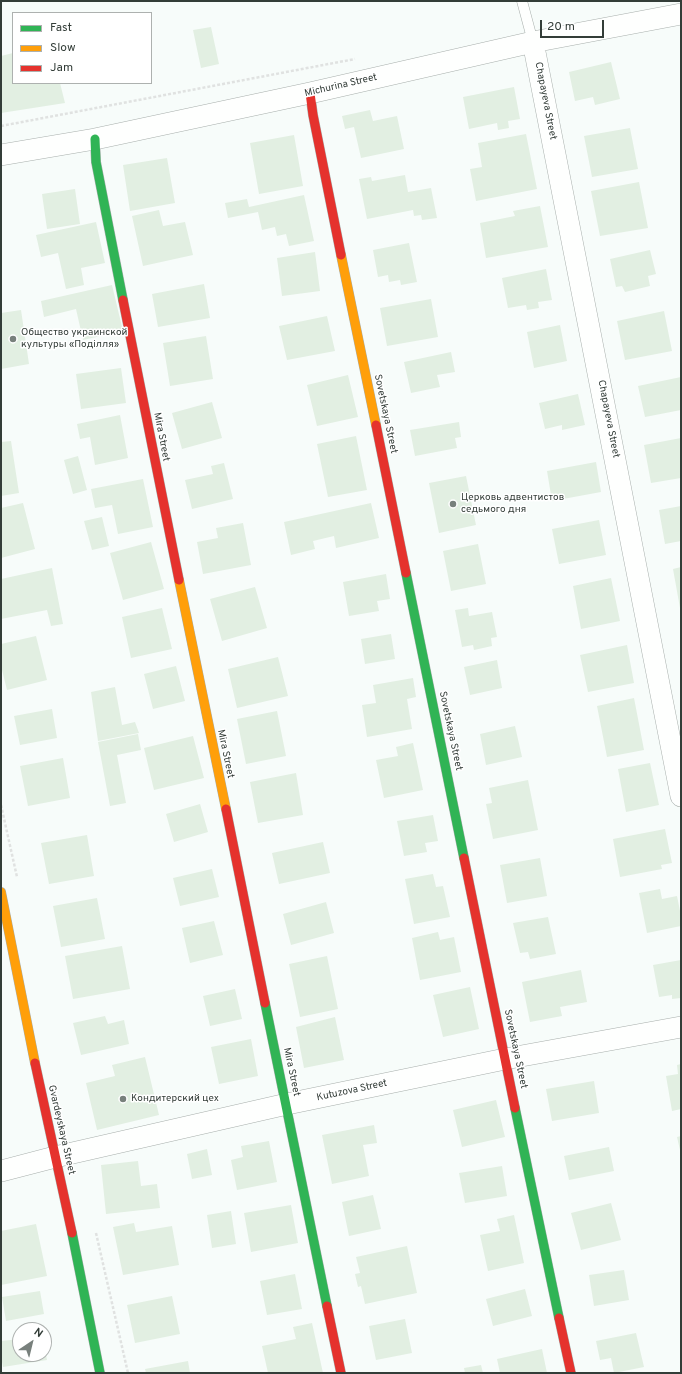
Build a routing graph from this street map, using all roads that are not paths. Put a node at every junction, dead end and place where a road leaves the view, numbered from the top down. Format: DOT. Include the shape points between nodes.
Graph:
graph roads {
  1 [pos="522,1"];
  2 [pos="681,14"];
  3 [pos="533,42"];
  4 [pos="310,93"];
  5 [pos="95,139"];
  6 [pos="1,155"];
  7 [pos="681,796"];
  8 [pos="1,892"];
  9 [pos="681,1027"];
  10 [pos="505,1059"];
  11 [pos="287,1104"];
  12 [pos="55,1157"];
  13 [pos="1,1171"];
  14 [pos="100,1373"];
  15 [pos="341,1373"];
  16 [pos="571,1373"];
  1 -- 3 [label="lane"];
  2 -- 3 [label="street, Michurina Street"];
  3 -- 4 [label="street, Michurina Street"];
  3 -- 7 [label="street, Chapayeva Street"];
  4 -- 5 [label="street, Michurina Street"];
  4 -- 10 [label="street, Sovetskaya Street"];
  5 -- 6 [label="street, Michurina Street"];
  5 -- 11 [label="street, Mira Street" via="96,162 140,389"];
  8 -- 12 [label="street, Gvardeyskaya Street"];
  9 -- 10 [label="street, Kutuzova Street"];
  10 -- 11 [label="street, Kutuzova Street"];
  10 -- 16 [label="street, Sovetskaya Street"];
  11 -- 12 [label="street, Kutuzova Street"];
  11 -- 15 [label="street, Mira Street"];
  12 -- 13 [label="street, Kutuzova Street"];
  12 -- 14 [label="street, Gvardeyskaya Street"];
}
